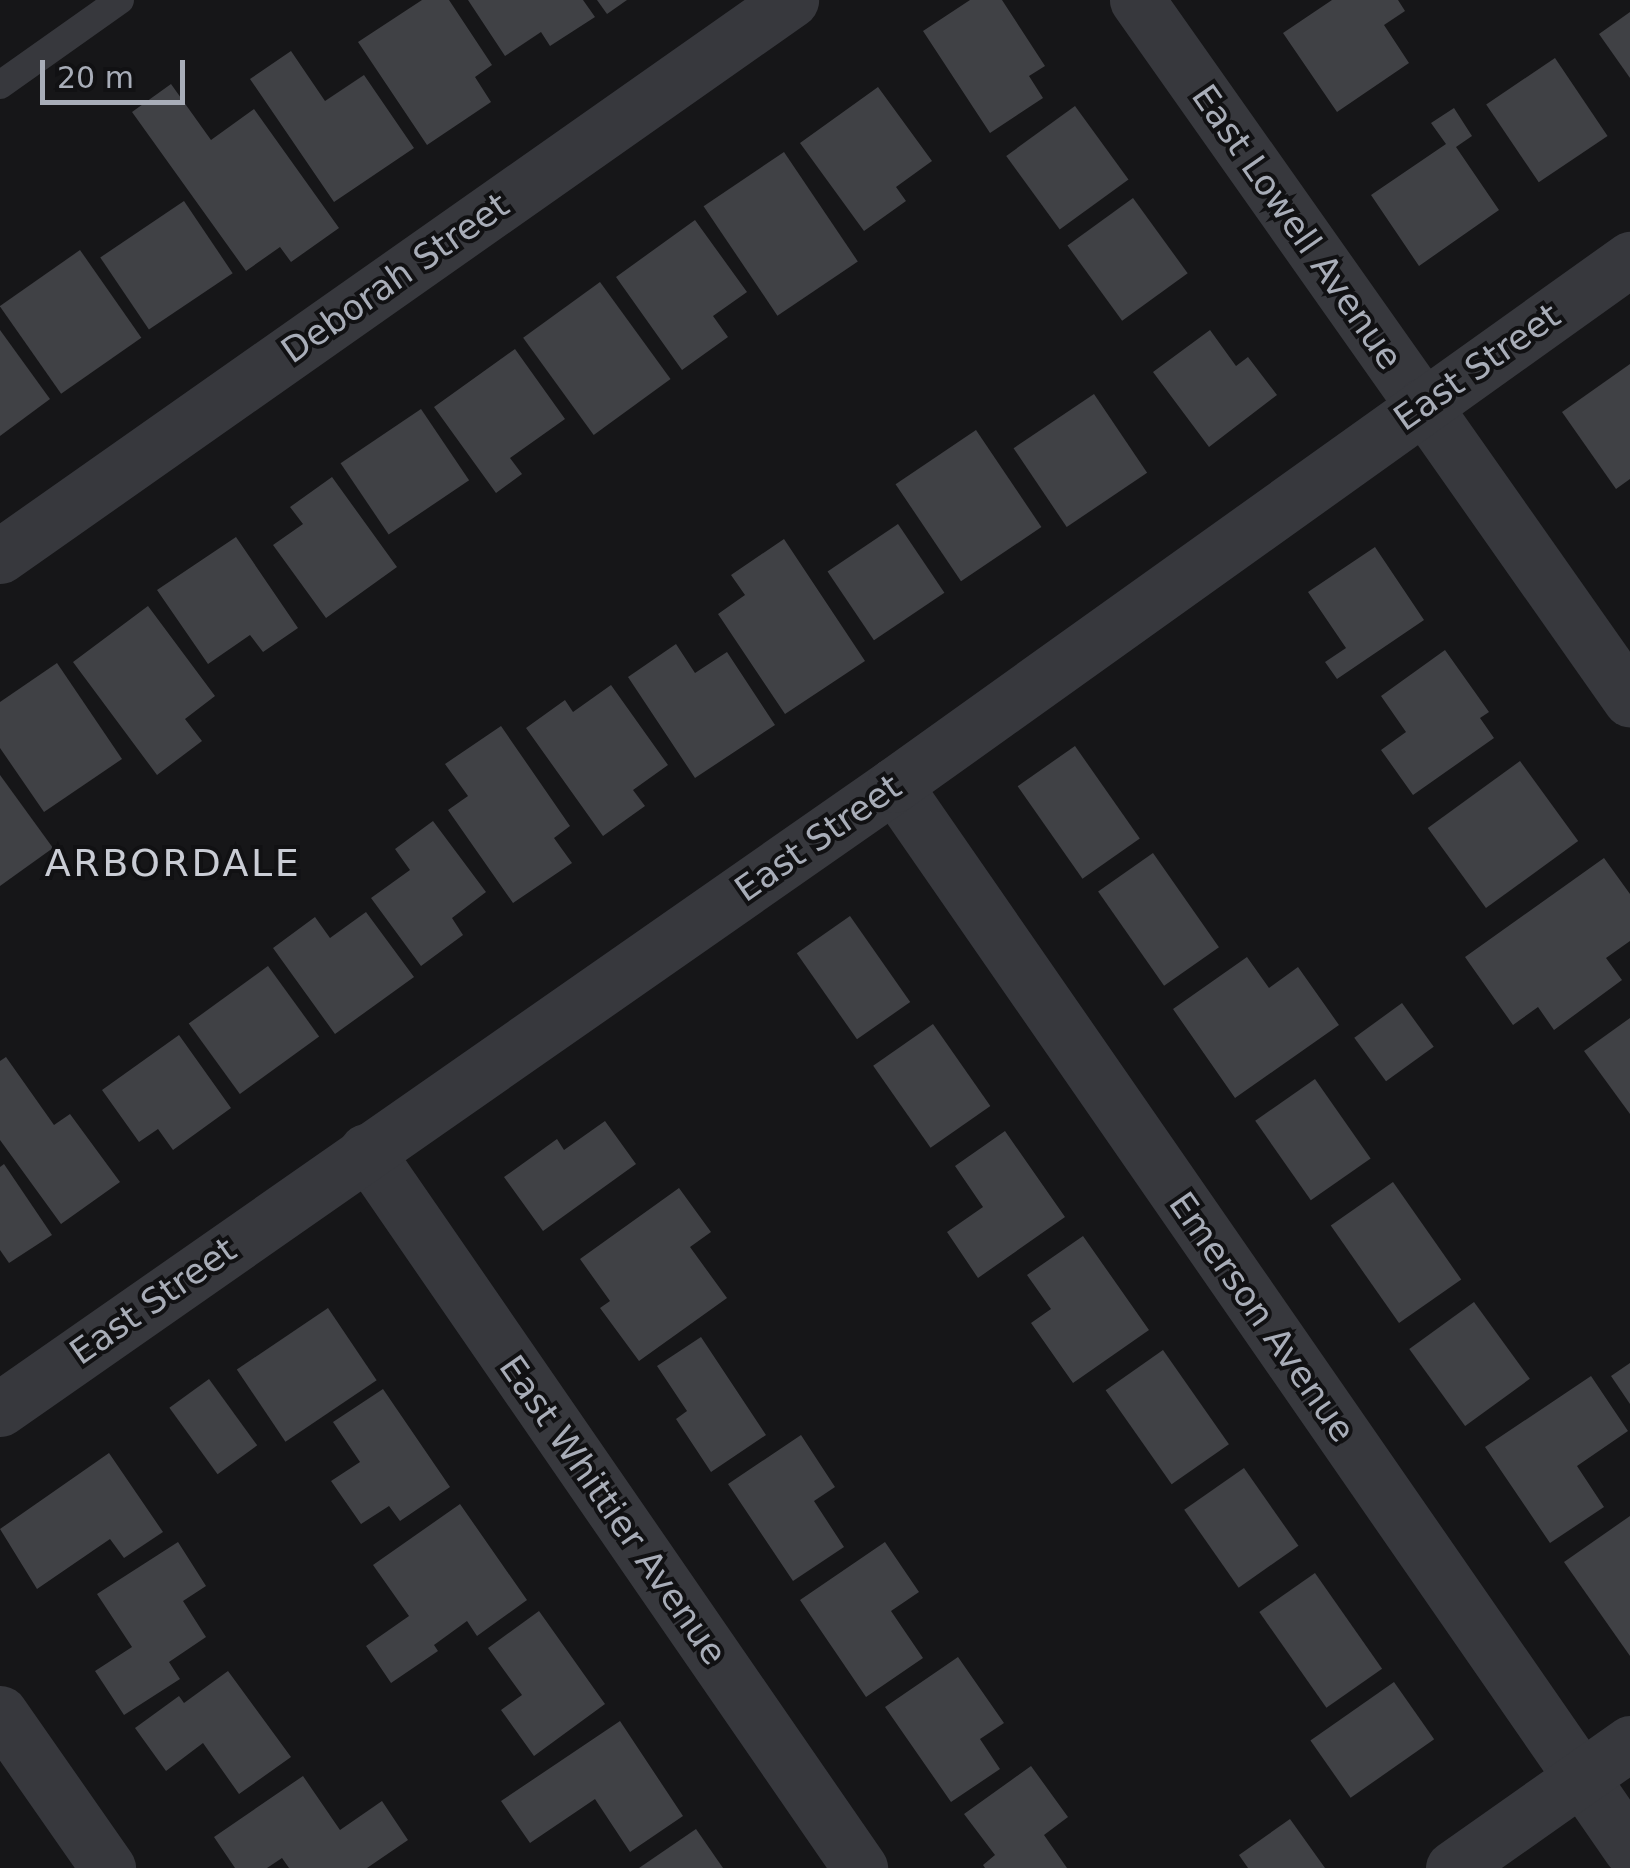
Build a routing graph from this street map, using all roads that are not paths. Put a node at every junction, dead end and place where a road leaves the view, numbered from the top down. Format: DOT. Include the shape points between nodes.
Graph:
graph roads {
  1 [pos="120,0"];
  2 [pos="791,0"];
  3 [pos="1137,0"];
  4 [pos="0,86"];
  5 [pos="1630,259"];
  6 [pos="1423,405"];
  7 [pos="0,556"];
  8 [pos="1630,699"];
  9 [pos="894,785"];
  10 [pos="366,1151"];
  11 [pos="0,1409"];
  12 [pos="0,1713"];
  13 [pos="1630,1744"];
  14 [pos="1581,1778"];
  15 [pos="1630,1848"];
  16 [pos="108,1868"];
  17 [pos="860,1868"];
  18 [pos="1453,1868"];
  1 -- 4 [label="lane"];
  2 -- 7 [label="street, Deborah Street"];
  3 -- 6 [label="street, East Lowell Avenue"];
  5 -- 6 [label="street, East Street"];
  6 -- 8 [label="street, East Lowell Avenue"];
  6 -- 9 [label="street, East Street"];
  9 -- 10 [label="street, East Street"];
  9 -- 14 [label="street, Emerson Avenue"];
  10 -- 11 [label="street, East Street"];
  10 -- 17 [label="street, East Whittier Avenue"];
  12 -- 16 [label="street"];
  13 -- 14 [label="street"];
  14 -- 15 [label="street, Emerson Avenue"];
  14 -- 18 [label="street"];
}
